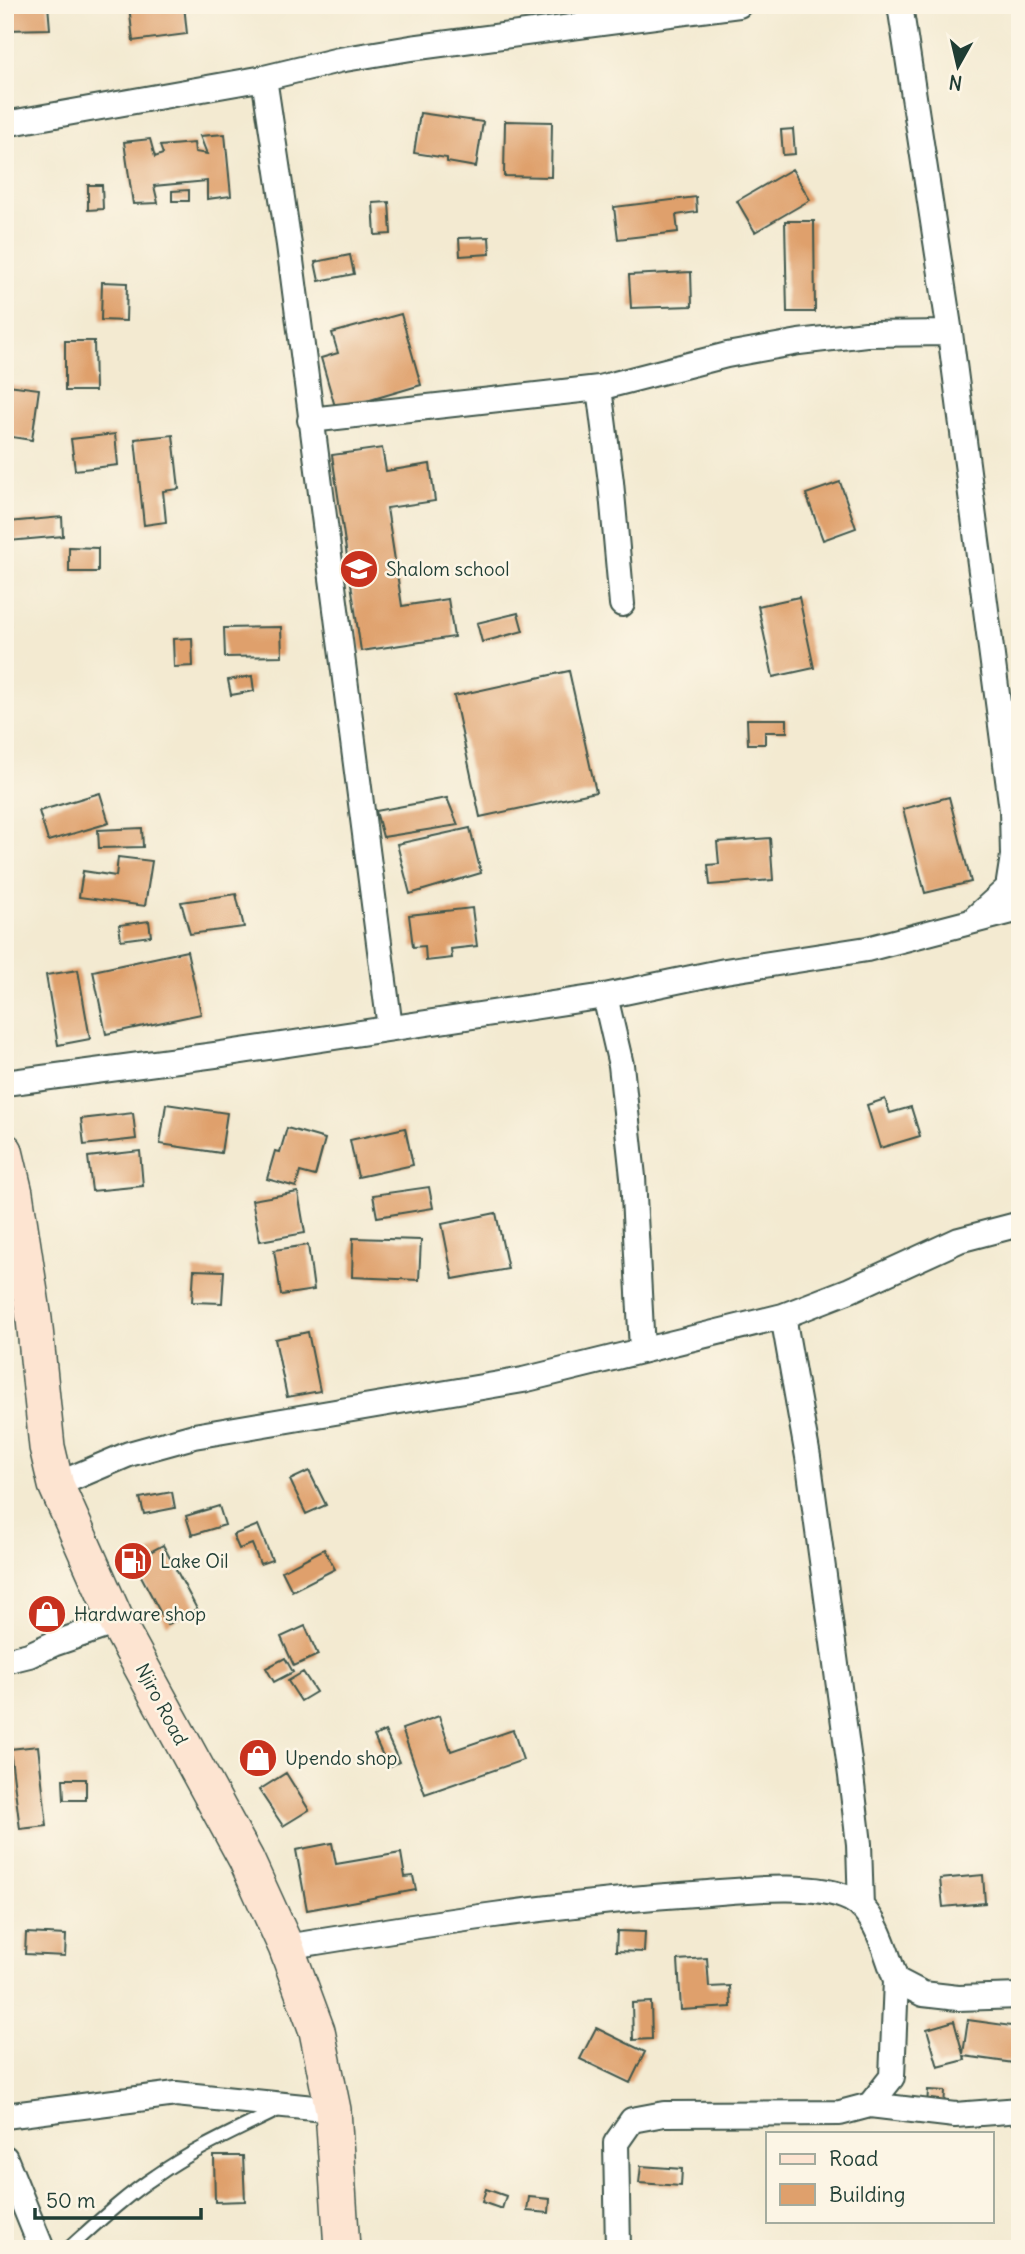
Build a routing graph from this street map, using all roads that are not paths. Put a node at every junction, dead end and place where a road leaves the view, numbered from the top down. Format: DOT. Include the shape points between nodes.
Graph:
graph roads {
  1 [pos="739,5"];
  2 [pos="900,5"];
  3 [pos="264,78"];
  4 [pos="5,124"];
  5 [pos="950,332"];
  6 [pos="598,388"];
  7 [pos="310,420"];
  8 [pos="622,604"];
  9 [pos="1020,909"];
  10 [pos="972,920"];
  11 [pos="605,996"];
  12 [pos="390,1028"];
  13 [pos="5,1083"];
  14 [pos="5,1151"];
  15 [pos="1020,1224"];
  16 [pos="783,1316"];
  17 [pos="642,1350"];
  18 [pos="56,1485"];
  19 [pos="117,1622"];
  20 [pos="5,1661"];
  21 [pos="861,1907"];
  22 [pos="286,1947"];
  23 [pos="895,1980"];
  24 [pos="1020,1996"];
  25 [pos="870,2105"];
  26 [pos="287,2106"];
  27 [pos="333,2110"];
  28 [pos="1020,2110"];
  29 [pos="5,2116"];
  30 [pos="5,2158"];
  31 [pos="42,2249"];
  32 [pos="68,2249"];
  33 [pos="342,2249"];
  34 [pos="618,2249"];
  1 -- 3 [label="street" via="411,48"];
  2 -- 5 [label="street"];
  3 -- 4 [label="street"];
  3 -- 7 [label="street"];
  5 -- 6 [label="street" via="866,334 799,342"];
  5 -- 10 [label="street" via="1012,810 1008,888"];
  6 -- 7 [label="street"];
  6 -- 8 [label="street"];
  7 -- 12 [label="street"];
  9 -- 10 [label="street"];
  10 -- 11 [label="street" via="867,949"];
  11 -- 12 [label="street"];
  11 -- 17 [label="street" via="621,1065 634,1177"];
  12 -- 13 [label="street"];
  14 -- 18 [label="street, Njiro Road" via="15,1193 47,1447"];
  15 -- 16 [label="street" via="959,1240"];
  16 -- 17 [label="street"];
  16 -- 21 [label="street" via="808,1457 851,1776"];
  17 -- 18 [label="street" via="523,1380 194,1436 129,1454"];
  18 -- 19 [label="street, Njiro Road"];
  19 -- 20 [label="street"];
  19 -- 22 [label="street, Njiro Road" via="246,1859"];
  21 -- 22 [label="street" via="830,1893 751,1889 612,1899"];
  21 -- 23 [label="street"];
  22 -- 27 [label="street, Njiro Road" via="317,2031"];
  23 -- 24 [label="street" via="923,1994"];
  23 -- 25 [label="street" via="892,2077"];
  25 -- 28 [label="street" via="955,2115"];
  25 -- 34 [label="street" via="840,2113 664,2114 632,2120 616,2143"];
  26 -- 27 [label="street"];
  26 -- 29 [label="street" via="176,2094"];
  26 -- 32 [label="lane" via="157,2174"];
  27 -- 33 [label="street, Njiro Road"];
  30 -- 31 [label="street"];
}
